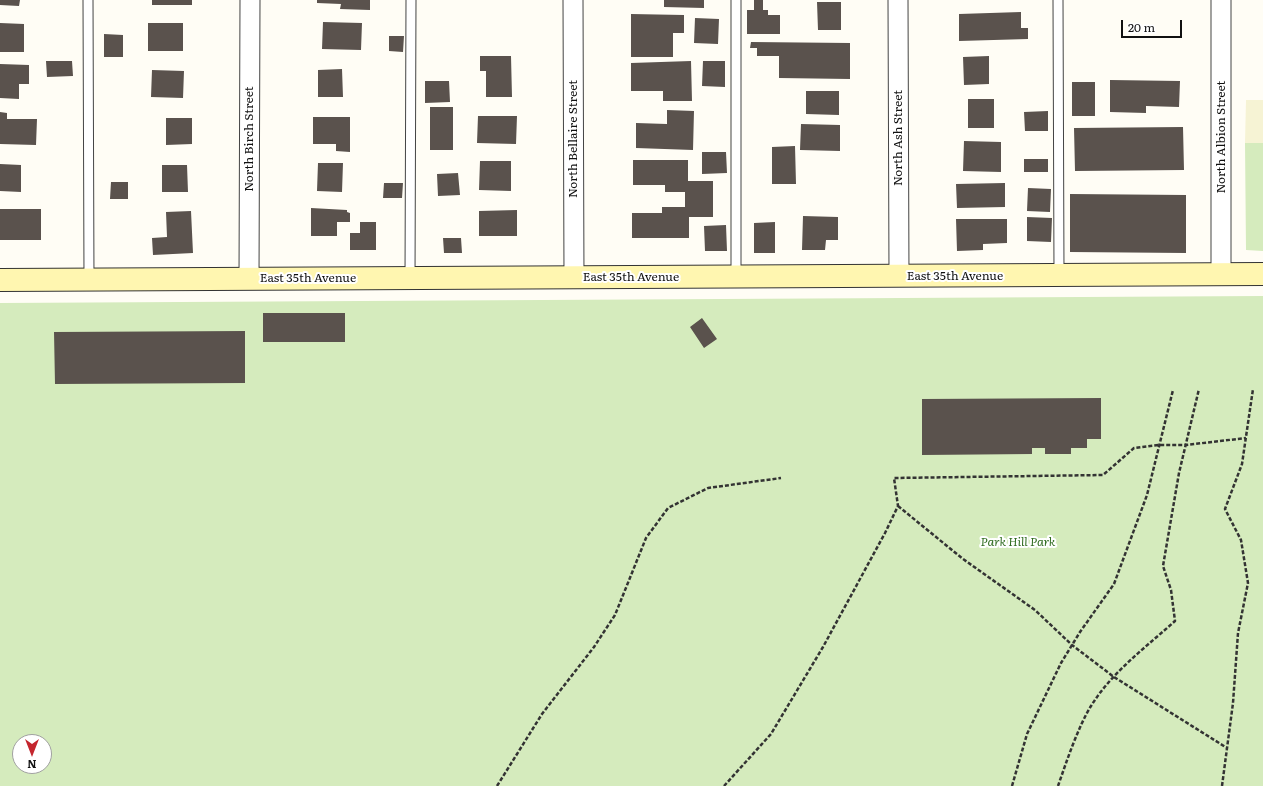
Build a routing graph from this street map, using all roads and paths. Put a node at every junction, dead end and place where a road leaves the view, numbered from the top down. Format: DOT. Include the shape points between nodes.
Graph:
graph roads {
  1 [pos="88,0"];
  2 [pos="250,0"];
  3 [pos="411,0"];
  4 [pos="573,0"];
  5 [pos="736,0"];
  6 [pos="898,0"];
  7 [pos="1058,0"];
  8 [pos="1221,0"];
  9 [pos="1263,274"];
  10 [pos="1221,275"];
  11 [pos="899,276"];
  12 [pos="1058,276"];
  13 [pos="574,277"];
  14 [pos="736,277"];
  15 [pos="249,278"];
  16 [pos="410,278"];
  17 [pos="89,279"];
  18 [pos="0,280"];
  19 [pos="1199,389"];
  20 [pos="1253,389"];
  21 [pos="1173,390"];
  22 [pos="1246,438"];
  23 [pos="1159,445"];
  24 [pos="1186,445"];
  25 [pos="781,478"];
  26 [pos="898,506"];
  27 [pos="1072,645"];
  28 [pos="1114,677"];
  29 [pos="1227,748"];
  30 [pos="497,786"];
  31 [pos="724,786"];
  32 [pos="1012,786"];
  33 [pos="1058,786"];
  34 [pos="1222,786"];
  1 -- 17 [label="lane"];
  2 -- 15 [label="street, North Birch Street"];
  3 -- 16 [label="lane"];
  4 -- 13 [label="street, North Bellaire Street"];
  5 -- 14 [label="lane"];
  6 -- 11 [label="street, North Ash Street"];
  7 -- 12 [label="lane"];
  8 -- 10 [label="street, North Albion Street"];
  9 -- 10 [label="street, East 35th Avenue"];
  10 -- 12 [label="street, East 35th Avenue"];
  11 -- 12 [label="street, East 35th Avenue"];
  11 -- 14 [label="street, East 35th Avenue"];
  13 -- 14 [label="street, East 35th Avenue"];
  13 -- 16 [label="street, East 35th Avenue"];
  15 -- 16 [label="street, East 35th Avenue"];
  15 -- 17 [label="street, East 35th Avenue"];
  17 -- 18 [label="street, East 35th Avenue"];
  19 -- 24 [label="path"];
  20 -- 22 [label="path"];
  21 -- 23 [label="path"];
  22 -- 24 [label="path"];
  22 -- 29 [label="path" via="1242,464 1225,509 1241,540 1248,583 1238,633 1234,703"];
  23 -- 24 [label="path"];
  23 -- 26 [label="path" via="1134,448 1103,475 894,478"];
  23 -- 27 [label="path" via="1147,495 1114,584"];
  24 -- 28 [label="path" via="1163,566 1171,590 1175,621"];
  25 -- 30 [label="path" via="708,488 668,508 646,538 615,615 594,647 542,714"];
  26 -- 27 [label="path" via="963,560 1035,610"];
  26 -- 31 [label="path" via="823,647 771,734"];
  27 -- 28 [label="path"];
  27 -- 32 [label="path" via="1027,734"];
  28 -- 29 [label="path"];
  28 -- 33 [label="path" via="1091,707"];
  29 -- 34 [label="path"];
}
